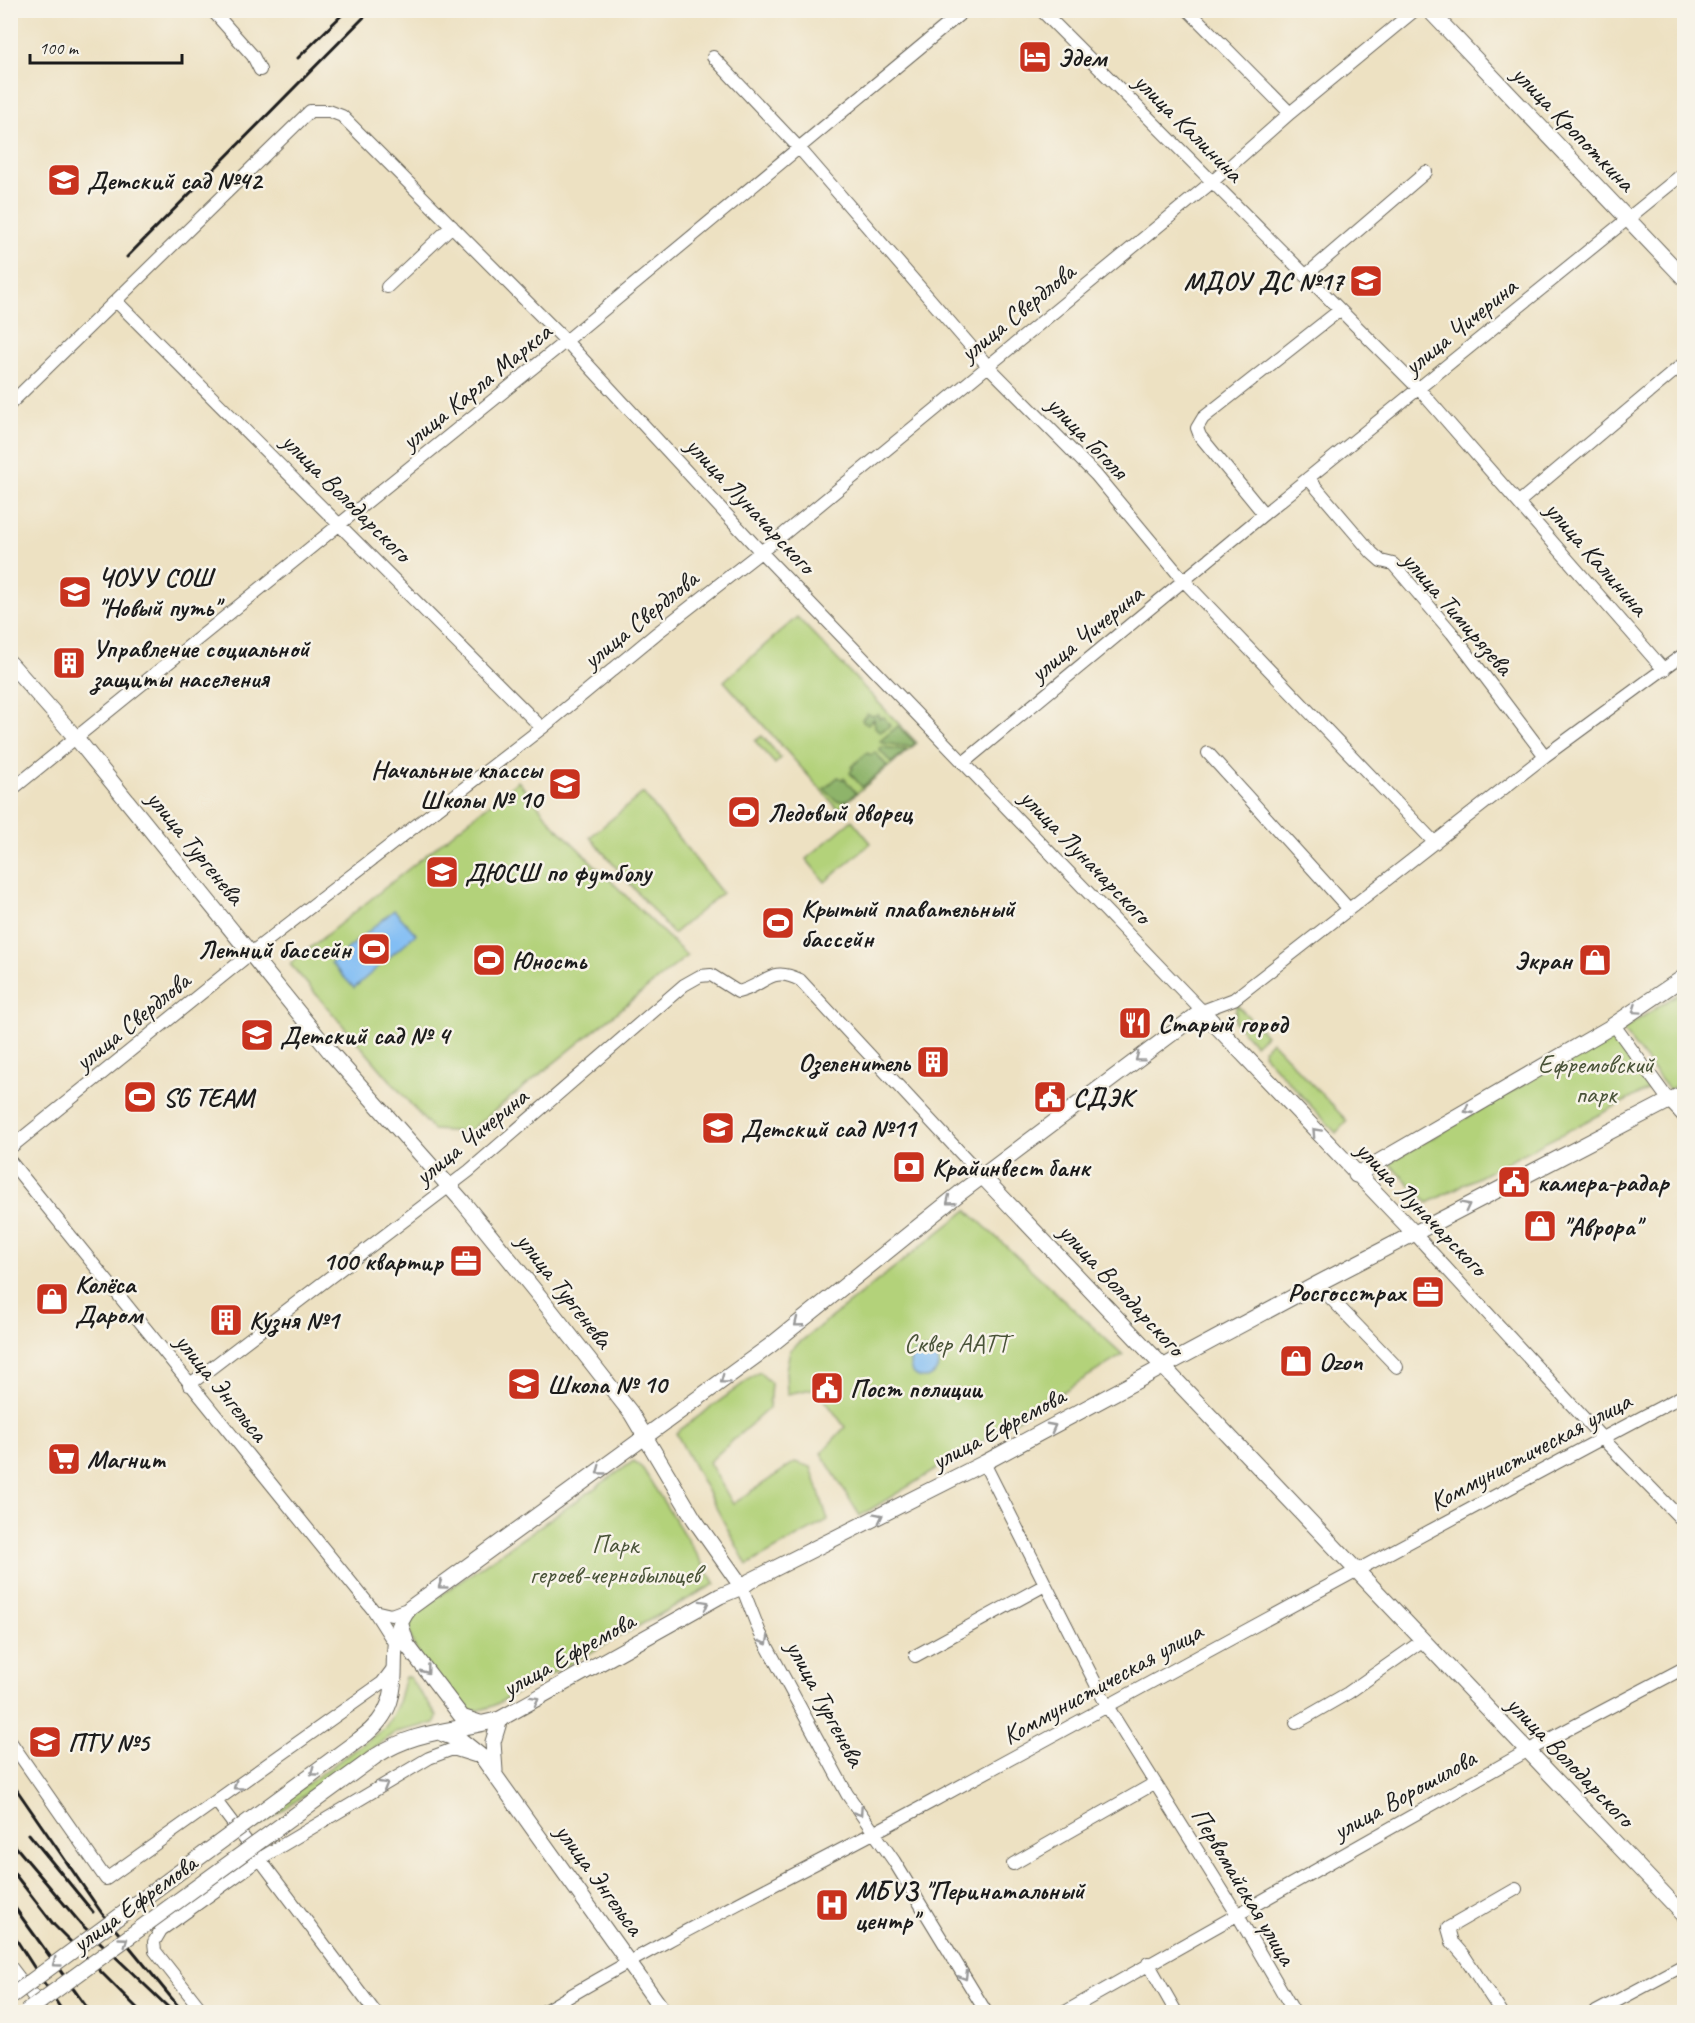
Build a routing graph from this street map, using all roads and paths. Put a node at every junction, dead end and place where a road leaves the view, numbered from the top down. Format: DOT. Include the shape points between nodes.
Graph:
graph roads {
  1 [pos="212,10"];
  2 [pos="965,10"];
  3 [pos="1041,10"];
  4 [pos="1188,10"];
  5 [pos="1415,10"];
  6 [pos="1430,10"];
  7 [pos="713,57"];
  8 [pos="260,70"];
  9 [pos="1290,113"];
  10 [pos="800,149"];
  11 [pos="1426,172"];
  12 [pos="1684,173"];
  13 [pos="1212,182"];
  14 [pos="1627,218"];
  15 [pos="452,226"];
  16 [pos="1305,276"];
  17 [pos="1684,278"];
  18 [pos="387,286"];
  19 [pos="117,302"];
  20 [pos="1340,310"];
  21 [pos="566,341"];
  22 [pos="1684,363"];
  23 [pos="987,365"];
  24 [pos="1419,389"];
  25 [pos="10,404"];
  26 [pos="1308,478"];
  27 [pos="1520,501"];
  28 [pos="1264,514"];
  29 [pos="341,524"];
  30 [pos="761,552"];
  31 [pos="1184,581"];
  32 [pos="1684,654"];
  33 [pos="10,663"];
  34 [pos="1664,670"];
  35 [pos="542,728"];
  36 [pos="77,739"];
  37 [pos="1208,753"];
  38 [pos="1545,756"];
  39 [pos="963,763"];
  40 [pos="10,791"];
  41 [pos="1435,843"];
  42 [pos="1348,908"];
  43 [pos="251,953"];
  44 [pos="786,973"];
  45 [pos="1684,977"];
  46 [pos="1202,1011"];
  47 [pos="1614,1025"];
  48 [pos="1684,1093"];
  49 [pos="1670,1102"];
  50 [pos="1684,1117"];
  51 [pos="10,1148"];
  52 [pos="10,1161"];
  53 [pos="1356,1175"];
  54 [pos="982,1176"];
  55 [pos="448,1186"];
  56 [pos="1414,1233"];
  57 [pos="1317,1284"];
  58 [pos="1398,1367"];
  59 [pos="1164,1368"];
  60 [pos="189,1385"];
  61 [pos="1684,1395"];
  62 [pos="647,1436"];
  63 [pos="1602,1438"];
  64 [pos="984,1463"];
  65 [pos="1684,1522"];
  66 [pos="1354,1570"];
  67 [pos="1045,1585"];
  68 [pos="742,1587"];
  69 [pos="374,1611"];
  70 [pos="406,1613"];
  71 [pos="1422,1641"];
  72 [pos="395,1644"];
  73 [pos="915,1656"];
  74 [pos="396,1660"];
  75 [pos="1684,1668"];
  76 [pos="351,1703"];
  77 [pos="1107,1706"];
  78 [pos="499,1719"];
  79 [pos="1296,1723"];
  80 [pos="434,1732"];
  81 [pos="10,1741"];
  82 [pos="1527,1750"];
  83 [pos="496,1774"];
  84 [pos="1155,1783"];
  85 [pos="216,1801"];
  86 [pos="874,1833"];
  87 [pos="261,1858"];
  88 [pos="1013,1864"];
  89 [pos="1516,1889"];
  90 [pos="1238,1914"];
  91 [pos="1684,1915"];
  92 [pos="629,1960"];
  93 [pos="1148,1963"];
  94 [pos="1684,1965"];
  95 [pos="10,1966"];
  96 [pos="10,1997"];
  97 [pos="26,2013"];
  98 [pos="40,2013"];
  99 [pos="204,2013"];
  100 [pos="375,2013"];
  101 [pos="543,2013"];
  102 [pos="664,2013"];
  103 [pos="987,2013"];
  104 [pos="1065,2013"];
  105 [pos="1176,2013"];
  106 [pos="1294,2013"];
  107 [pos="1501,2013"];
  108 [pos="1596,2013"];
  1 -- 8 [label="street" via="253,56"];
  2 -- 10 [label="street, улица Карла Маркса"];
  3 -- 13 [label="street, улица Калинина"];
  4 -- 9 [label="street"];
  5 -- 9 [label="street, улица Свердлова"];
  6 -- 14 [label="main road, улица Кропоткина"];
  7 -- 10 [label="street, улица Гоголя"];
  9 -- 13 [label="street, улица Свердлова"];
  10 -- 21 [label="street, улица Карла Маркса"];
  10 -- 23 [label="street, улица Гоголя"];
  11 -- 16 [label="street"];
  12 -- 14 [label="street, улица Чичерина"];
  13 -- 16 [label="street, улица Калинина"];
  13 -- 23 [label="street, улица Свердлова"];
  14 -- 17 [label="main road, улица Кропоткина"];
  14 -- 24 [label="street, улица Чичерина"];
  15 -- 18 [label="street"];
  15 -- 19 [label="street, улица Луначарского" via="342,116 310,111"];
  15 -- 21 [label="street, улица Луначарского"];
  16 -- 20 [label="street, улица Калинина"];
  19 -- 25 [label="street"];
  19 -- 29 [label="street, улица Володарского"];
  20 -- 24 [label="street, улица Калинина"];
  20 -- 28 [label="street" via="1203,418 1197,428"];
  21 -- 29 [label="street, улица Карла Маркса"];
  21 -- 30 [label="street, улица Луначарского"];
  22 -- 27 [label="street, улица Калинина"];
  23 -- 30 [label="street, улица Свердлова"];
  23 -- 31 [label="street, улица Гоголя" via="1096,475"];
  24 -- 26 [label="street, улица Чичерина"];
  24 -- 27 [label="street, улица Калинина"];
  26 -- 28 [label="street, улица Чичерина"];
  26 -- 38 [label="street, улица Тимирязева" via="1372,553 1393,564 1445,624"];
  27 -- 34 [label="street, улица Калинина"];
  28 -- 31 [label="street, улица Чичерина"];
  29 -- 35 [label="street, улица Володарского"];
  29 -- 36 [label="street, улица Карла Маркса"];
  30 -- 35 [label="street, улица Свердлова"];
  30 -- 39 [label="street, улица Луначарского"];
  31 -- 39 [label="street, улица Чичерина"];
  31 -- 41 [label="street, улица Гоголя"];
  32 -- 34 [label="street"];
  33 -- 36 [label="main road, улица Тургенева"];
  34 -- 38 [label="street"];
  35 -- 43 [label="street, улица Свердлова"];
  36 -- 40 [label="street, улица Карла Маркса"];
  36 -- 43 [label="main road, улица Тургенева"];
  37 -- 42 [label="street"];
  38 -- 41 [label="street"];
  39 -- 46 [label="street, улица Луначарского"];
  41 -- 42 [label="street"];
  42 -- 46 [label="street" via="1234,999"];
  43 -- 51 [label="street, улица Свердлова"];
  43 -- 55 [label="main road, улица Тургенева" via="331,1053"];
  44 -- 54 [label="street, улица Володарского" via="800,980"];
  44 -- 55 [label="street, улица Чичерина" via="773,974 738,992 711,975 700,975 684,985"];
  45 -- 47 [label="main road, one-way"];
  53 -- 46 [label="main road, улица Луначарского, one-way"];
  46 -- 54 [label="main road, one-way"];
  47 -- 49 [label="street"];
  47 -- 53 [label="main road, one-way"];
  48 -- 49 [label="main road, улица Ефремова"];
  49 -- 50 [label="street"];
  56 -- 49 [label="main road, улица Ефремова, one-way"];
  52 -- 60 [label="street, улица Энгельса"];
  53 -- 56 [label="main road, улица Луначарского"];
  54 -- 59 [label="main road, улица Володарского"];
  54 -- 62 [label="main road, one-way" via="771,1345"];
  55 -- 60 [label="street, улица Чичерина"];
  55 -- 62 [label="main road, улица Тургенева"];
  56 -- 57 [label="main road, улица Ефремова"];
  56 -- 63 [label="street, улица Луначарского"];
  57 -- 58 [label="street"];
  57 -- 59 [label="main road, улица Ефремова"];
  64 -- 59 [label="main road, улица Ефремова, one-way"];
  59 -- 66 [label="main road, улица Володарского"];
  60 -- 69 [label="street, улица Энгельса"];
  61 -- 63 [label="street, Коммунистическая улица"];
  62 -- 68 [label="main road, улица Тургенева" via="694,1519"];
  62 -- 70 [label="main road, one-way"];
  63 -- 65 [label="street, улица Луначарского"];
  63 -- 66 [label="street, Коммунистическая улица"];
  64 -- 67 [label="street, Первомайская улица"];
  68 -- 64 [label="main road, улица Ефремова, one-way"];
  66 -- 71 [label="main road, улица Володарского"];
  66 -- 77 [label="street, Коммунистическая улица"];
  67 -- 73 [label="street"];
  67 -- 77 [label="street, Первомайская улица"];
  78 -- 68 [label="main road, улица Ефремова, one-way"];
  68 -- 86 [label="street, улица Тургенева, one-way" via="760,1633 848,1794"];
  69 -- 70 [label="street" via="391,1616"];
  69 -- 72 [label="street, улица Энгельса"];
  69 -- 76 [label="street" via="387,1645 387,1666 382,1676"];
  70 -- 72 [label="main road, улица Ефремова"];
  70 -- 78 [label="main road, one-way" via="402,1634 407,1644 462,1717 479,1723"];
  71 -- 79 [label="street" via="1348,1693"];
  71 -- 82 [label="main road, улица Володарского"];
  72 -- 74 [label="main road, улица Ефремова"];
  74 -- 76 [label="street, улица Ефремова" via="385,1681"];
  74 -- 96 [label="main road, улица Ефремова, one-way, bridge" via="388,1708 362,1738"];
  75 -- 82 [label="street, улица Ворошилова"];
  76 -- 85 [label="street, улица Ефремова, one-way"];
  77 -- 84 [label="street, Первомайская улица"];
  77 -- 86 [label="street, Коммунистическая улица"];
  78 -- 80 [label="main road, улица Ефремова"];
  78 -- 83 [label="main road" via="493,1742"];
  80 -- 83 [label="main road, улица Энгельса" via="469,1744"];
  97 -- 80 [label="main road, улица Ефремова, one-way, bridge" via="376,1756 403,1740"];
  81 -- 85 [label="street, улица Ефремова" via="106,1879"];
  82 -- 90 [label="street, улица Ворошилова"];
  82 -- 91 [label="main road, улица Володарского"];
  87 -- 83 [label="street, one-way" via="442,1751 467,1752"];
  83 -- 92 [label="main road, улица Энгельса"];
  84 -- 88 [label="street"];
  84 -- 90 [label="street, Первомайская улица"];
  85 -- 87 [label="street"];
  86 -- 92 [label="street, Коммунистическая улица"];
  86 -- 103 [label="street, улица Тургенева, one-way"];
  87 -- 99 [label="street" via="161,1930 154,1942 155,1951"];
  87 -- 100 [label="street"];
  89 -- 107 [label="street" via="1448,1928 1452,1942 1466,1957"];
  90 -- 93 [label="street, улица Ворошилова"];
  90 -- 106 [label="street, Первомайская улица"];
  92 -- 101 [label="street, Коммунистическая улица"];
  92 -- 102 [label="main road, улица Энгельса"];
  93 -- 104 [label="street, улица Ворошилова"];
  93 -- 105 [label="street"];
  94 -- 108 [label="street"];
  95 -- 98 [label="street" via="39,2004"];
}
